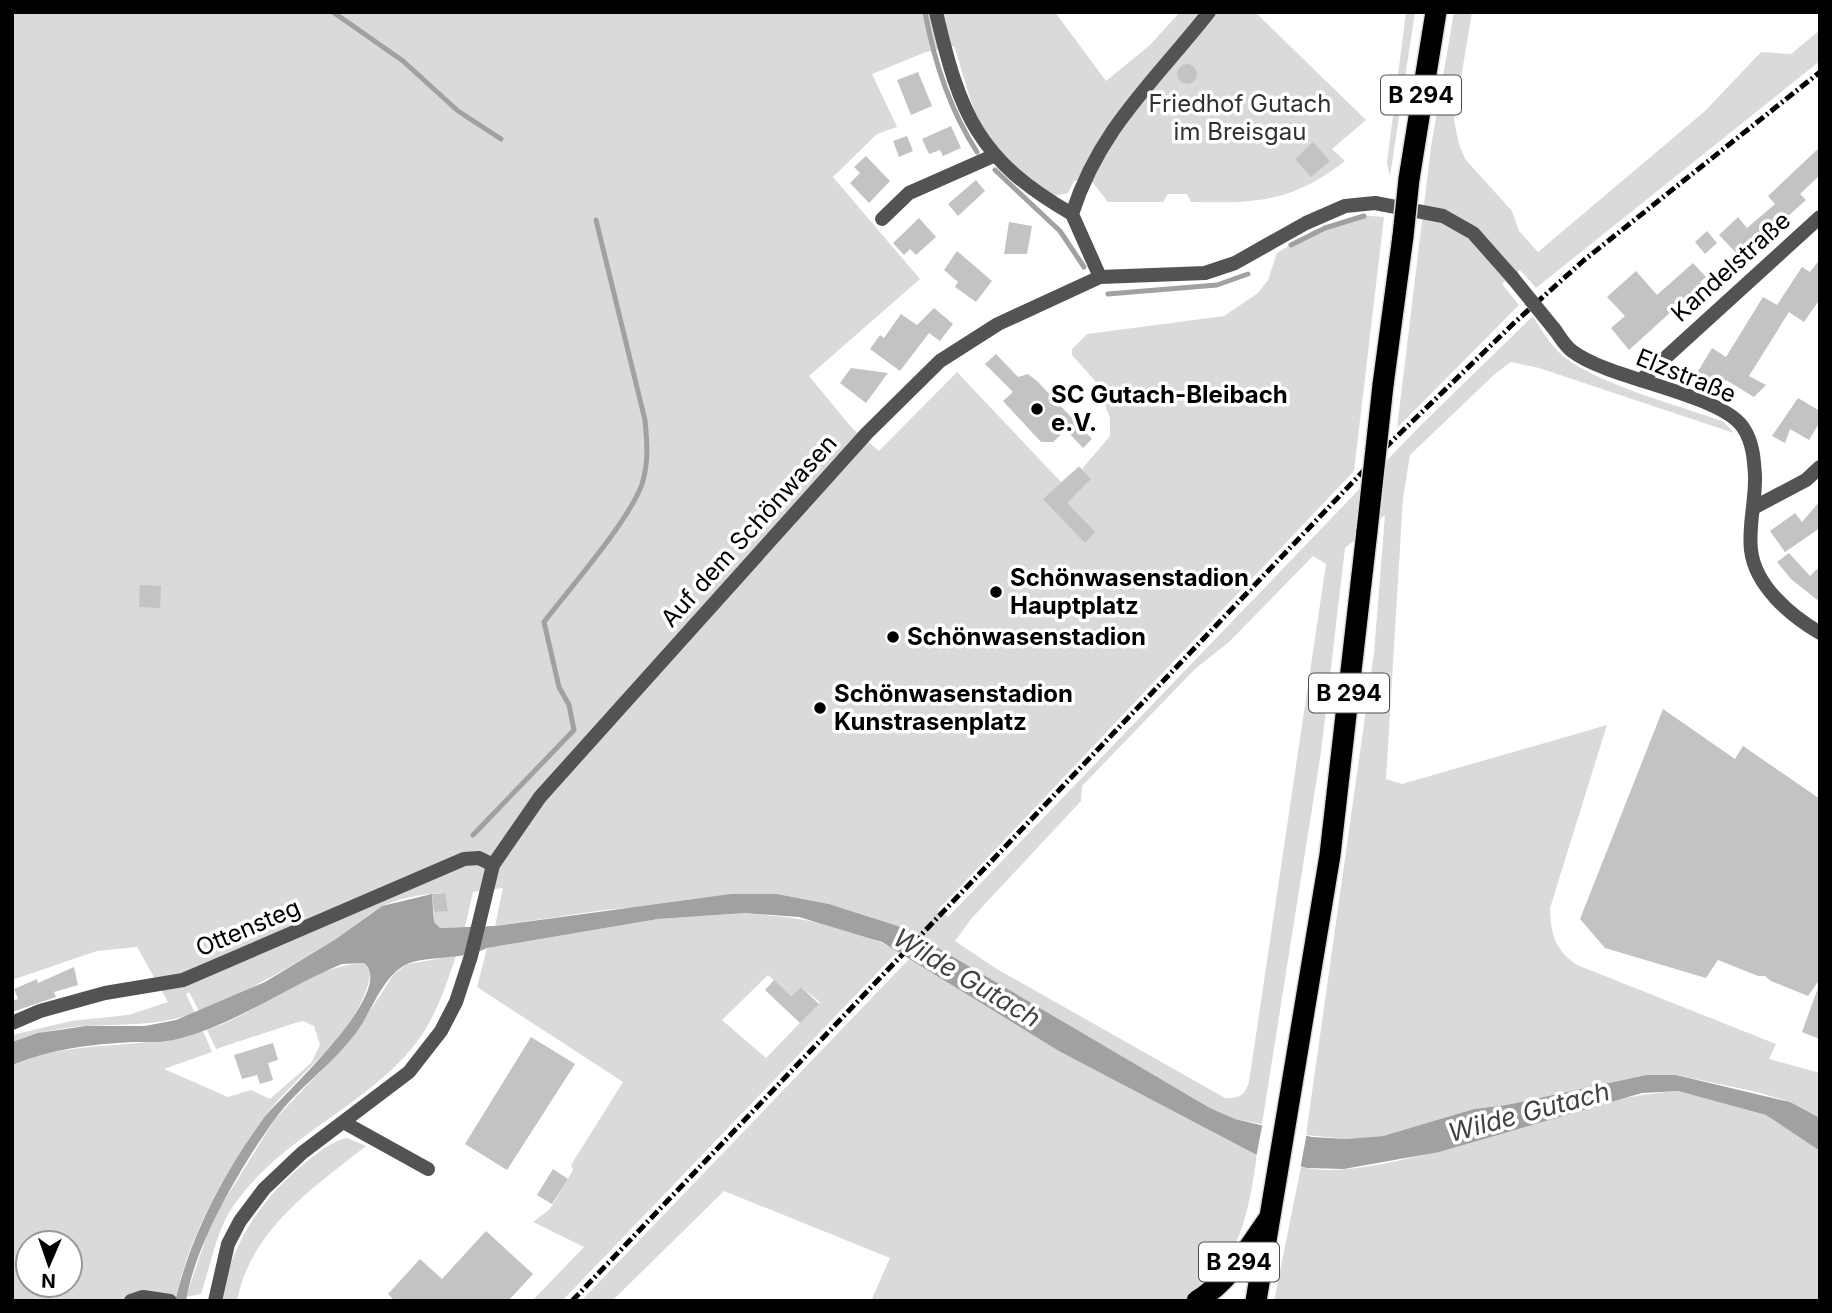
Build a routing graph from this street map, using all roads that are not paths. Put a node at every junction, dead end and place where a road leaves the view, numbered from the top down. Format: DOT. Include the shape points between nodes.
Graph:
graph roads {
  1 [pos="936,12"];
  2 [pos="1209,12"];
  3 [pos="1436,12"];
  4 [pos="993,156"];
  5 [pos="1072,214"];
  6 [pos="1820,217"];
  7 [pos="882,219"];
  8 [pos="1100,277"];
  9 [pos="1555,330"];
  10 [pos="1641,380"];
  11 [pos="1820,467"];
  12 [pos="1755,508"];
  13 [pos="1820,634"];
  14 [pos="493,865"];
  15 [pos="12,1023"];
  16 [pos="345,1123"];
  17 [pos="428,1169"];
  18 [pos="1272,1215"];
  19 [pos="131,1301"];
  20 [pos="168,1301"];
  21 [pos="215,1301"];
  22 [pos="1197,1301"];
  23 [pos="1256,1301"];
  1 -- 4 [label="street" via="970,123"];
  2 -- 5 [label="street" via="1128,107 1084,177"];
  3 -- 18 [label="highway, B 294, bridge" via="1409,178 1330,855"];
  4 -- 5 [label="street" via="1039,195"];
  4 -- 7 [label="street" via="909,193"];
  5 -- 8 [label="street"];
  6 -- 10 [label="street, Kandelstraße"];
  8 -- 9 [label="street, Auf dem Schönwasen, bridge" via="1205,273 1236,263 1345,206 1376,202 1443,216 1473,233"];
  8 -- 14 [label="street, Auf dem Schönwasen" via="974,337 911,387 540,797"];
  9 -- 10 [label="street, Elzstraße" via="1571,350 1605,369"];
  10 -- 12 [label="street, Elzstraße" via="1728,412 1744,428 1754,454"];
  11 -- 12 [label="street" via="1806,480"];
  12 -- 13 [label="street, Elzstraße" via="1751,549 1756,568 1774,596"];
  14 -- 15 [label="street, Ottensteg" via="479,858 464,859 183,980 105,993"];
  14 -- 16 [label="street, Auf dem Schönwasen" via="456,1002 429,1050 409,1073"];
  16 -- 17 [label="street"];
  16 -- 21 [label="street, Auf dem Schönwasen" via="302,1153 264,1189 240,1221 224,1258"];
  18 -- 22 [label="highway, B 294" via="1232,1271"];
  18 -- 23 [label="highway, B 294"];
  19 -- 20 [label="street" via="143,1297"];
}
